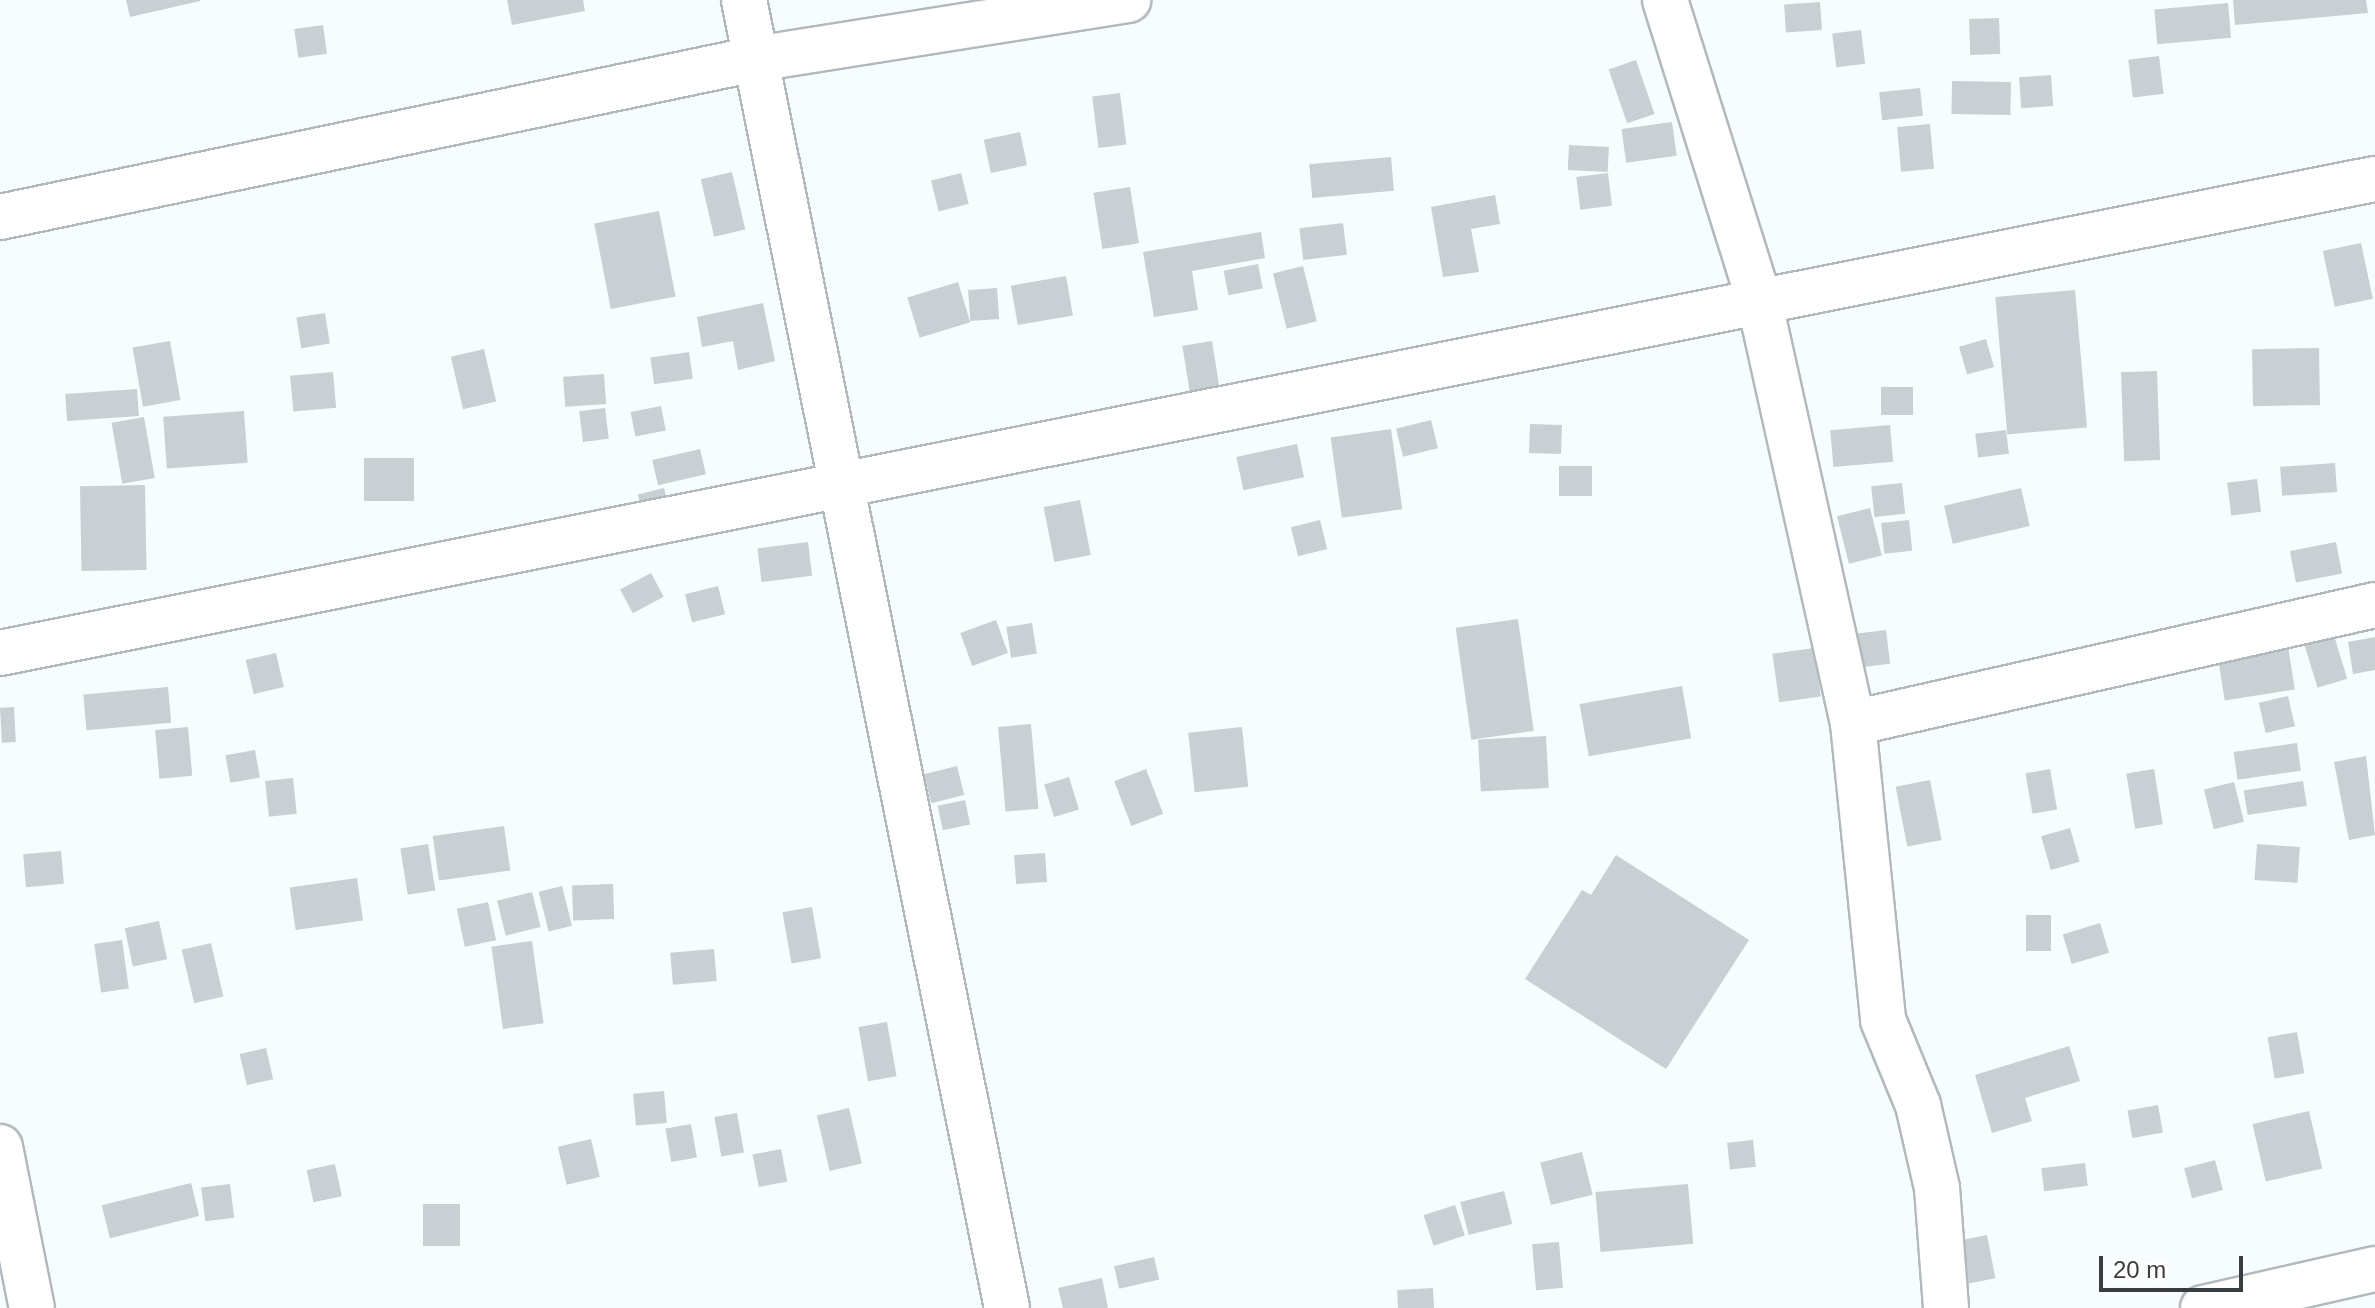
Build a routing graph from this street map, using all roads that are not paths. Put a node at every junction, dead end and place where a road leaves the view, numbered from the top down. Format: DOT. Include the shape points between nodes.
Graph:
graph roads {
  1 [pos="744,0"];
  2 [pos="1128,0"];
  3 [pos="1665,0"];
  4 [pos="755,59"];
  5 [pos="2375,179"];
  6 [pos="0,217"];
  7 [pos="1760,304"];
  8 [pos="842,490"];
  9 [pos="2375,605"];
  10 [pos="0,653"];
  11 [pos="1853,723"];
  12 [pos="0,1147"];
  13 [pos="2375,1269"];
  14 [pos="32,1308"];
  15 [pos="1007,1308"];
  16 [pos="1946,1308"];
  17 [pos="2203,1308"];
  1 -- 4 [label="street"];
  2 -- 4 [label="street"];
  3 -- 7 [label="street"];
  4 -- 6 [label="street"];
  4 -- 8 [label="street"];
  5 -- 7 [label="street"];
  7 -- 8 [label="street"];
  7 -- 11 [label="street"];
  8 -- 10 [label="street"];
  8 -- 15 [label="street"];
  9 -- 11 [label="street"];
  11 -- 16 [label="street" via="1883,1020 1918,1105 1934,1174"];
  12 -- 14 [label="street"];
  13 -- 17 [label="street"];
}
